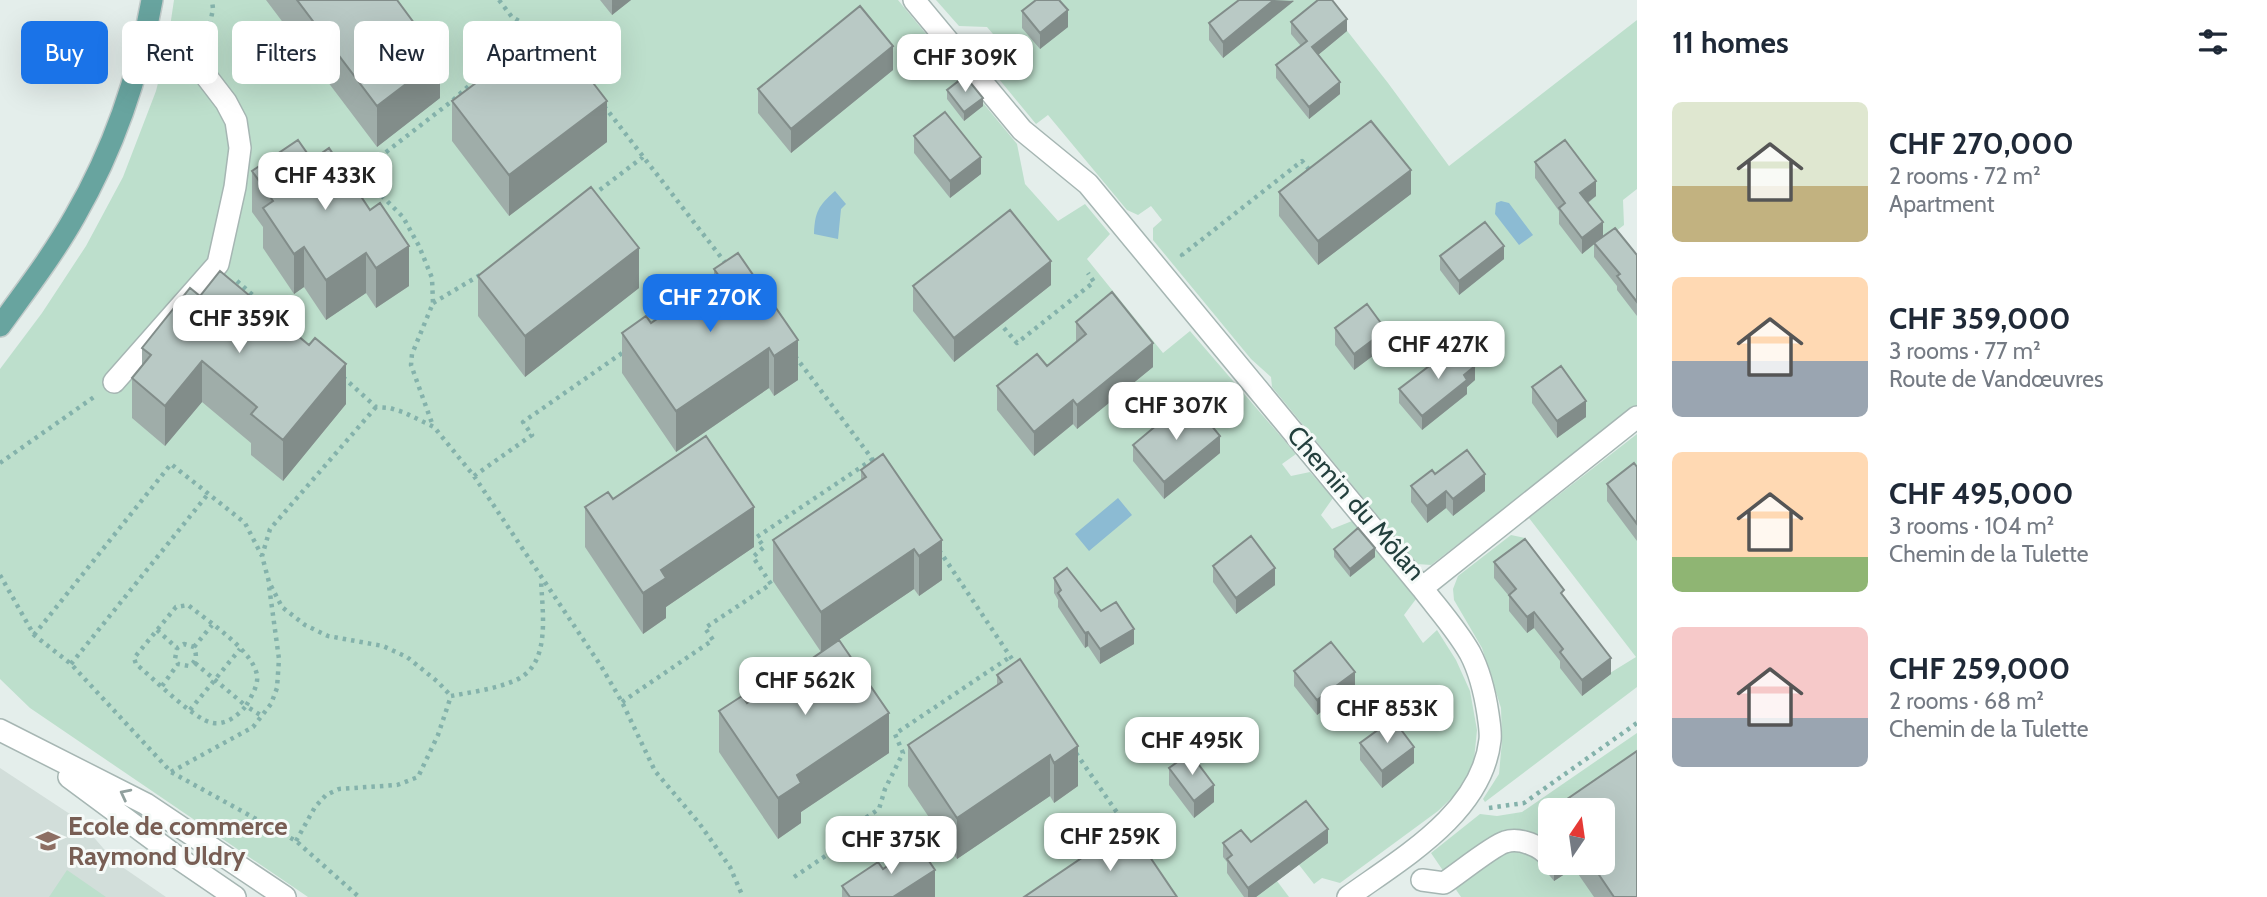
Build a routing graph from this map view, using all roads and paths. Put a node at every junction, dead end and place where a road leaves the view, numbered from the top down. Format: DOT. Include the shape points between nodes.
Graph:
graph roads {
  1 [pos="152,0"];
  2 [pos="212,0"];
  3 [pos="499,0"];
  4 [pos="914,0"];
  5 [pos="148,21"];
  6 [pos="211,21"];
  7 [pos="519,21"];
  8 [pos="130,84"];
  9 [pos="212,84"];
  10 [pos="472,84"];
  11 [pos="602,104"];
  12 [pos="643,157"];
  13 [pos="333,169"];
  14 [pos="359,173"];
  15 [pos="1317,180"];
  16 [pos="592,197"];
  17 [pos="1187,262"];
  18 [pos="218,264"];
  19 [pos="487,271"];
  20 [pos="735,274"];
  21 [pos="1088,274"];
  22 [pos="433,303"];
  23 [pos="0,327"];
  24 [pos="1004,328"];
  25 [pos="297,335"];
  26 [pos="634,344"];
  27 [pos="794,354"];
  28 [pos="337,371"];
  29 [pos="114,382"];
  30 [pos="376,407"];
  31 [pos="1637,417"];
  32 [pos="434,427"];
  33 [pos="873,459"];
  34 [pos="0,463"];
  35 [pos="881,470"];
  36 [pos="474,476"];
  37 [pos="208,494"];
  38 [pos="939,549"];
  39 [pos="262,556"];
  40 [pos="0,575"];
  41 [pos="541,579"];
  42 [pos="269,582"];
  43 [pos="1422,588"];
  44 [pos="212,625"];
  45 [pos="157,631"];
  46 [pos="34,635"];
  47 [pos="194,647"];
  48 [pos="177,648"];
  49 [pos="240,649"];
  50 [pos="1010,657"];
  51 [pos="195,663"];
  52 [pos="71,664"];
  53 [pos="178,664"];
  54 [pos="1018,668"];
  55 [pos="215,680"];
  56 [pos="162,686"];
  57 [pos="451,696"];
  58 [pos="622,702"];
  59 [pos="246,706"];
  60 [pos="190,710"];
  61 [pos="262,716"];
  62 [pos="0,722"];
  63 [pos="1637,723"];
  64 [pos="0,730"];
  65 [pos="21,741"];
  66 [pos="1072,747"];
  67 [pos="171,772"];
  68 [pos="1466,801"];
  69 [pos="1133,837"];
  70 [pos="296,841"];
  71 [pos="1538,848"];
  72 [pos="1406,856"];
  73 [pos="794,877"];
  74 [pos="1427,888"];
  75 [pos="234,897"];
  76 [pos="285,897"];
  77 [pos="359,897"];
  78 [pos="743,897"];
  79 [pos="1348,897"];
  1 -- 5 [label="main road"];
  2 -- 6 [label="path"];
  3 -- 7 [label="path"];
  4 -- 43 [label="street, Chemin du Môlan" via="1022,130 1088,184"];
  8 -- 23 [label="main road" via="75,215"];
  9 -- 18 [label="street" via="236,121 240,149"];
  10 -- 14 [label="path"];
  11 -- 12 [label="path"];
  12 -- 16 [label="path"];
  12 -- 20 [label="path"];
  13 -- 14 [label="path"];
  14 -- 22 [label="path" via="403,217 432,278"];
  15 -- 17 [label="path" via="1302,161 1182,255"];
  18 -- 25 [label="path"];
  18 -- 29 [label="street"];
  19 -- 22 [label="path"];
  21 -- 24 [label="path" via="1094,282 1017,343"];
  22 -- 32 [label="path" via="411,365"];
  26 -- 36 [label="path" via="523,422 532,435"];
  27 -- 33 [label="path"];
  28 -- 30 [label="path"];
  29 -- 34 [label="path"];
  30 -- 32 [label="path" via="390,408"];
  30 -- 39 [label="path" via="270,529"];
  31 -- 43 [label="street, Chemin du Môlan"];
  32 -- 36 [label="path"];
  33 -- 35 [label="path"];
  33 -- 58 [label="path" via="757,537 764,547 753,557 771,584 705,628 713,640"];
  36 -- 41 [label="path"];
  37 -- 39 [label="path" via="245,523"];
  37 -- 46 [label="path" via="171,464"];
  37 -- 52 [label="path"];
  38 -- 50 [label="path"];
  39 -- 42 [label="path"];
  40 -- 46 [label="path"];
  41 -- 57 [label="path" via="542,637 529,670 516,680"];
  41 -- 58 [label="path"];
  42 -- 57 [label="path" via="282,607 305,625 328,636 383,646 407,657"];
  42 -- 61 [label="path" via="279,673 271,704"];
  43 -- 68 [label="street" via="1470,654 1485,696 1491,738 1484,770"];
  44 -- 45 [label="path" via="182,605"];
  44 -- 47 [label="path"];
  44 -- 49 [label="path"];
  45 -- 48 [label="path"];
  45 -- 56 [label="path" via="134,658"];
  46 -- 52 [label="path"];
  47 -- 48 [label="path" via="184,644"];
  47 -- 51 [label="path"];
  48 -- 53 [label="path"];
  49 -- 55 [label="path"];
  49 -- 59 [label="path" via="257,671"];
  50 -- 54 [label="path"];
  50 -- 73 [label="path" via="895,734 903,753 879,809 843,833 848,841"];
  51 -- 53 [label="path"];
  51 -- 55 [label="path"];
  52 -- 67 [label="path"];
  53 -- 56 [label="path"];
  55 -- 59 [label="path"];
  55 -- 60 [label="path"];
  56 -- 60 [label="path"];
  57 -- 70 [label="path" via="418,777 397,785 339,789 326,795"];
  58 -- 78 [label="path" via="655,771 730,867"];
  59 -- 60 [label="path" via="237,716 214,723"];
  59 -- 61 [label="path"];
  61 -- 67 [label="path" via="253,727"];
  62 -- 65 [label="street"];
  63 -- 68 [label="path" via="1524,803 1492,809"];
  64 -- 65 [label="street"];
  65 -- 75 [label="street"];
  76 -- 65 [label="street, one-way" via="146,804"];
  66 -- 69 [label="path"];
  67 -- 70 [label="path"];
  68 -- 72 [label="street"];
  70 -- 77 [label="path"];
  71 -- 74 [label="street" via="1506,841 1444,883"];
  72 -- 74 [label="street"];
  72 -- 79 [label="street"];
}
